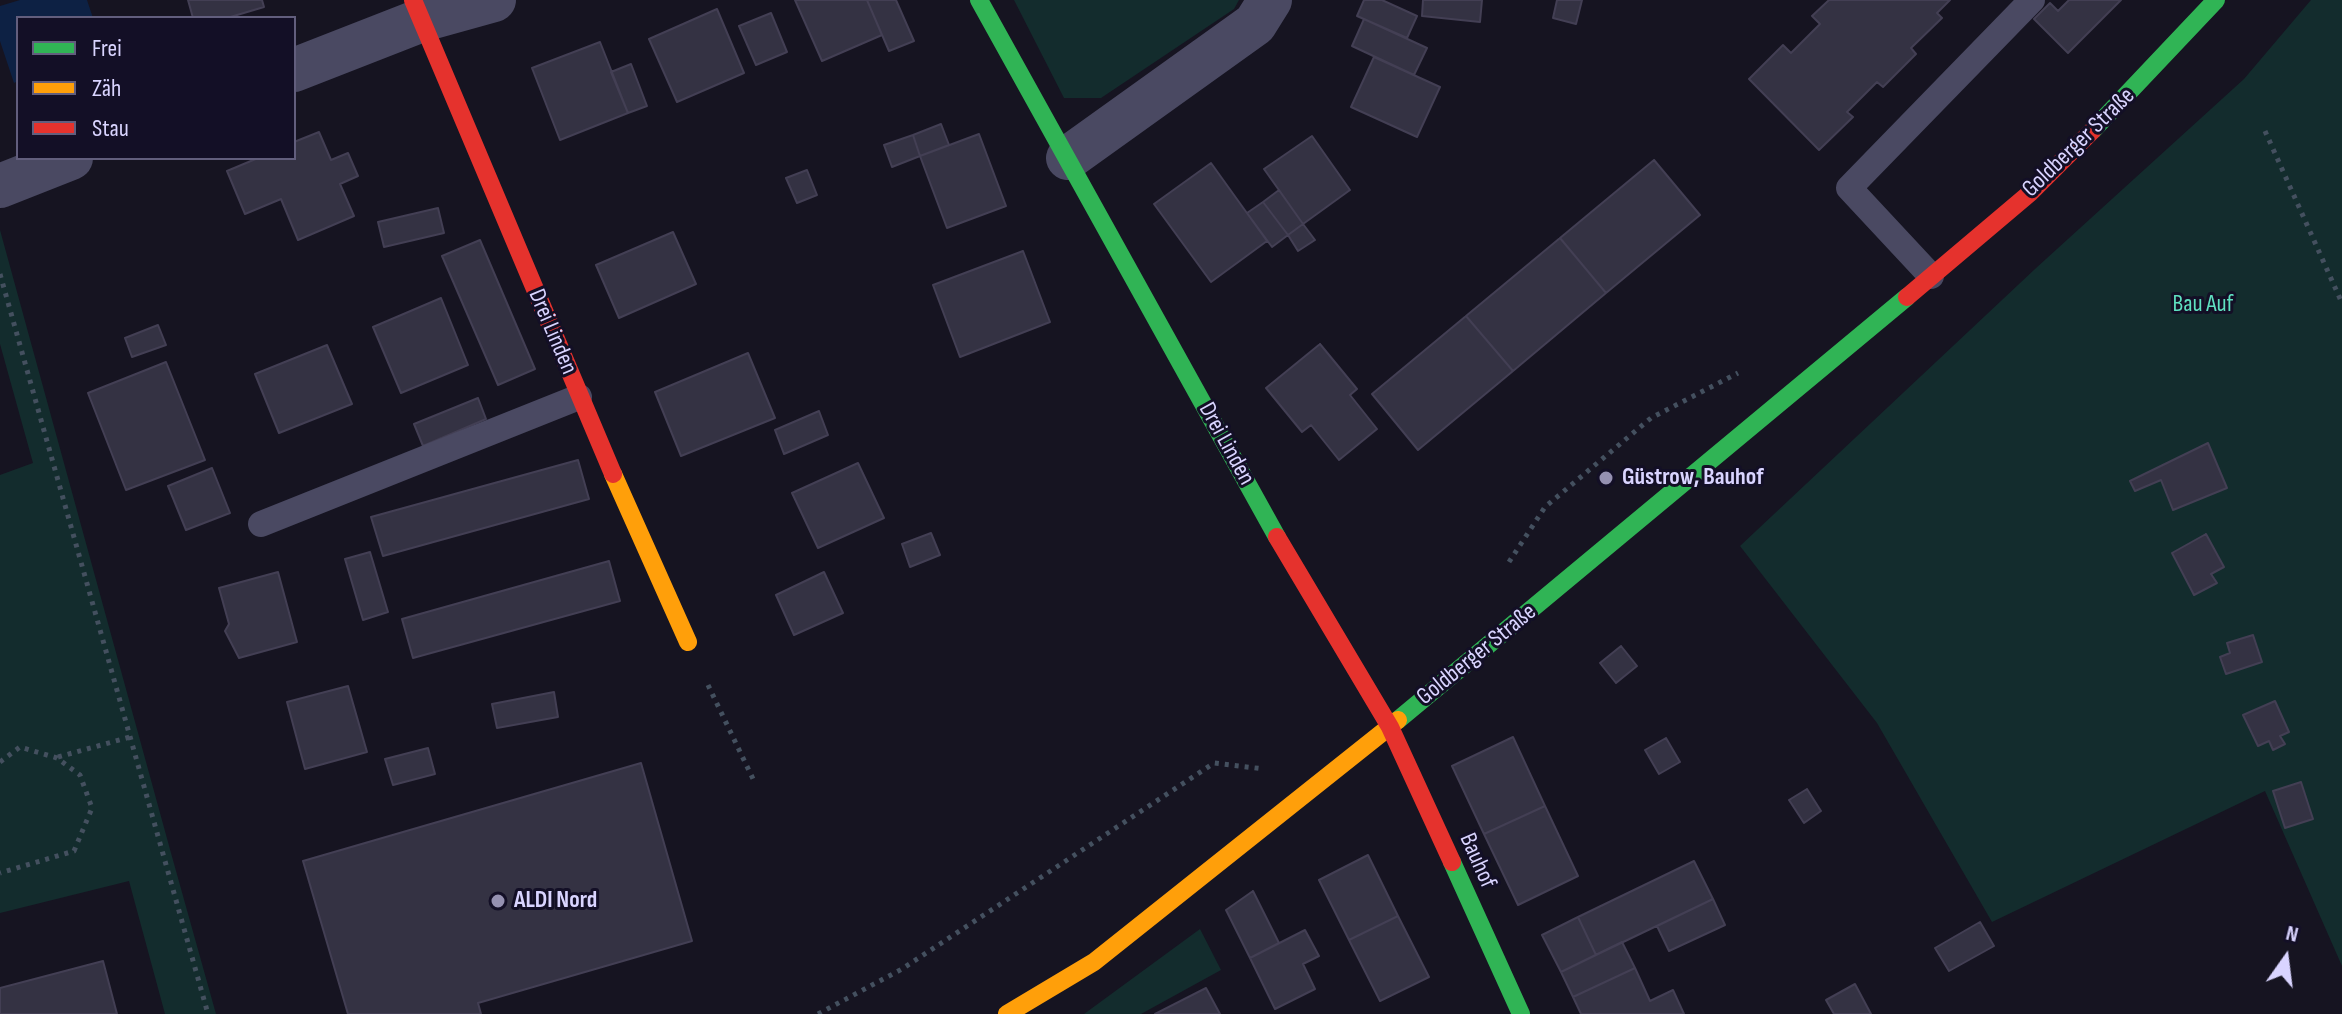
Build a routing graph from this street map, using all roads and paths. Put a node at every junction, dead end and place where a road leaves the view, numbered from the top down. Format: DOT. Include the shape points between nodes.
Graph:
graph roads {
  1 [pos="494,0"];
  2 [pos="979,0"];
  3 [pos="1270,0"];
  4 [pos="2032,0"];
  5 [pos="2216,0"];
  6 [pos="417,10"];
  7 [pos="296,69"];
  8 [pos="2265,131"];
  9 [pos="1068,158"];
  10 [pos="66,160"];
  11 [pos="0,186"];
  12 [pos="0,274"];
  13 [pos="1931,276"];
  14 [pos="2342,303"];
  15 [pos="1743,370"];
  16 [pos="579,397"];
  17 [pos="261,524"];
  18 [pos="1505,569"];
  19 [pos="688,642"];
  20 [pos="1390,727"];
  21 [pos="130,737"];
  22 [pos="57,758"];
  23 [pos="0,762"];
  24 [pos="1273,771"];
  25 [pos="754,781"];
  26 [pos="0,873"];
  27 [pos="208,1014"];
  28 [pos="818,1014"];
  29 [pos="1007,1014"];
  30 [pos="1521,1014"];
  1 -- 6 [label="street"];
  2 -- 9 [label="street, Drei Linden"];
  3 -- 9 [label="street" via="1255,24"];
  4 -- 13 [label="lane" via="1849,188"];
  5 -- 13 [label="street, Goldberger Straße" via="2030,193"];
  6 -- 7 [label="street"];
  6 -- 16 [label="street, Drei Linden"];
  8 -- 14 [label="path"];
  9 -- 20 [label="street, Drei Linden" via="1284,549"];
  10 -- 11 [label="street"];
  12 -- 21 [label="path"];
  13 -- 20 [label="street, Goldberger Straße"];
  15 -- 18 [label="path" via="1651,418 1556,497"];
  16 -- 17 [label="lane"];
  16 -- 19 [label="street, Drei Linden"];
  19 -- 25 [label="path"];
  20 -- 29 [label="street, Goldberger Straße" via="1094,962"];
  20 -- 30 [label="street, Bauhof"];
  21 -- 22 [label="path"];
  21 -- 27 [label="path"];
  22 -- 23 [label="path" via="20,747"];
  22 -- 26 [label="path" via="80,775 92,808 74,851"];
  24 -- 28 [label="path" via="1214,763 902,969"];
}
